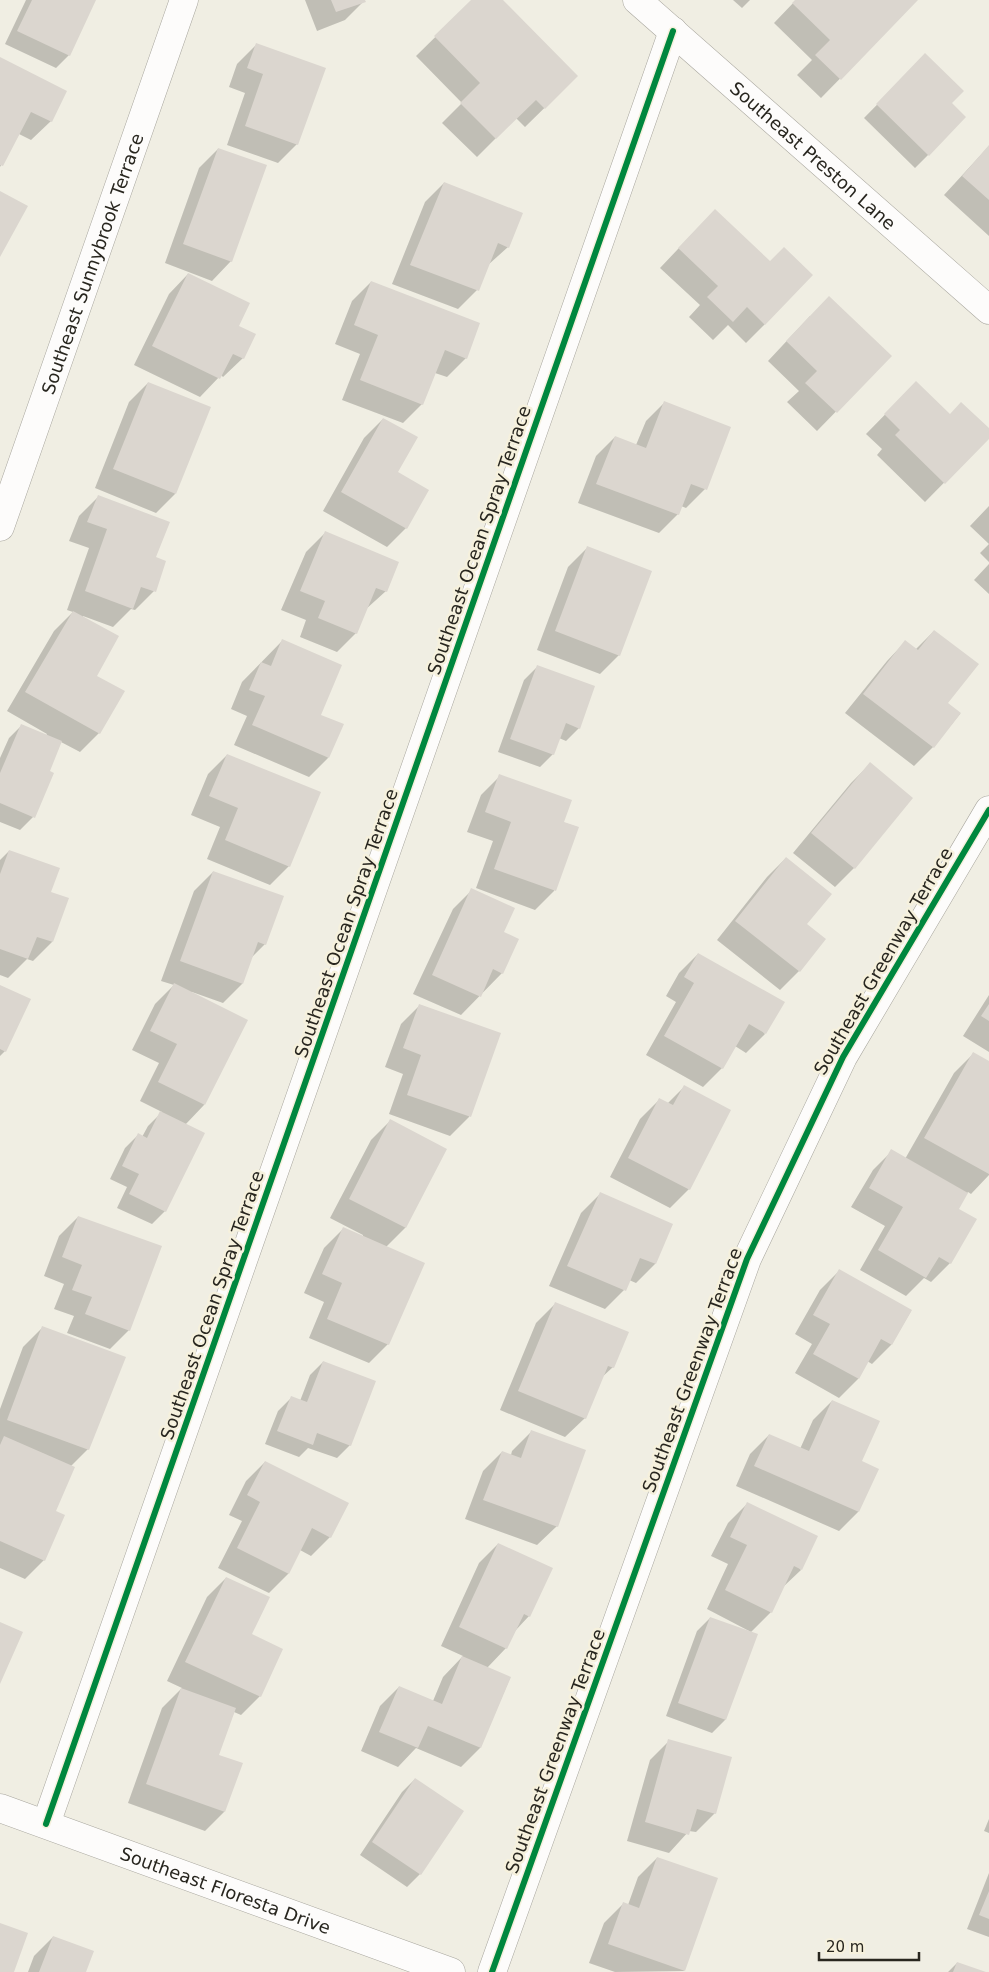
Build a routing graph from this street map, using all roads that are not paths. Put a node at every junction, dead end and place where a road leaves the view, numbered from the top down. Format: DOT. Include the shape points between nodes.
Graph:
graph roads {
  1 [pos="184,0"];
  2 [pos="638,0"];
  3 [pos="673,31"];
  4 [pos="989,310"];
  5 [pos="0,527"];
  6 [pos="989,810"];
  7 [pos="0,1808"];
  8 [pos="46,1824"];
  9 [pos="450,1972"];
  10 [pos="492,1972"];
  1 -- 5 [label="street, Southeast Sunnybrook Terrace"];
  2 -- 3 [label="street, Southeast Preston Lane"];
  3 -- 4 [label="street, Southeast Preston Lane"];
  3 -- 8 [label="street, Southeast Ocean Spray Terrace"];
  6 -- 10 [label="street, Southeast Greenway Terrace" via="843,1057 747,1259"];
  7 -- 8 [label="street, Southeast Floresta Drive"];
  8 -- 9 [label="street, Southeast Floresta Drive"];
}
